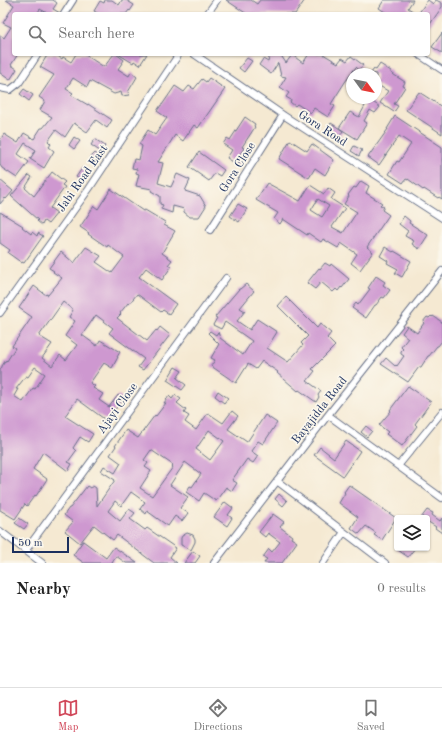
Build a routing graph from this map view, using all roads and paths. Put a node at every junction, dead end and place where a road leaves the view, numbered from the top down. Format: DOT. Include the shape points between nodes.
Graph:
graph roads {
  1 [pos="73,0"];
  2 [pos="216,0"];
  3 [pos="65,12"];
  4 [pos="208,12"];
  5 [pos="37,56"];
  6 [pos="178,56"];
  7 [pos="197,56"];
  8 [pos="421,56"];
  9 [pos="442,70"];
  10 [pos="0,88"];
  11 [pos="283,115"];
  12 [pos="442,218"];
  13 [pos="210,230"];
  14 [pos="442,271"];
  15 [pos="226,278"];
  16 [pos="0,313"];
  17 [pos="442,412"];
  18 [pos="328,415"];
  19 [pos="398,466"];
  20 [pos="277,481"];
  21 [pos="442,498"];
  22 [pos="0,531"];
  23 [pos="344,532"];
  24 [pos="26,550"];
  25 [pos="42,563"];
  26 [pos="214,563"];
  27 [pos="323,563"];
  28 [pos="385,563"];
  1 -- 3 [label="street"];
  2 -- 4 [label="street"];
  5 -- 10 [label="street" via="19,83 10,90"];
  6 -- 16 [label="street, Jabi Road East" via="90,189"];
  7 -- 11 [label="street, Gora Road"];
  8 -- 9 [label="street"];
  11 -- 12 [label="street, Gora Road"];
  11 -- 13 [label="street, Gora Close"];
  14 -- 18 [label="street, Bayajidda Road"];
  15 -- 24 [label="street, Ajayi Close"];
  17 -- 19 [label="street"];
  18 -- 19 [label="street"];
  18 -- 20 [label="street, Bayajidda Road"];
  19 -- 21 [label="street"];
  20 -- 23 [label="street"];
  20 -- 26 [label="street, Bayajidda Road"];
  22 -- 24 [label="street"];
  23 -- 27 [label="street"];
  23 -- 28 [label="street"];
  24 -- 25 [label="street"];
}
